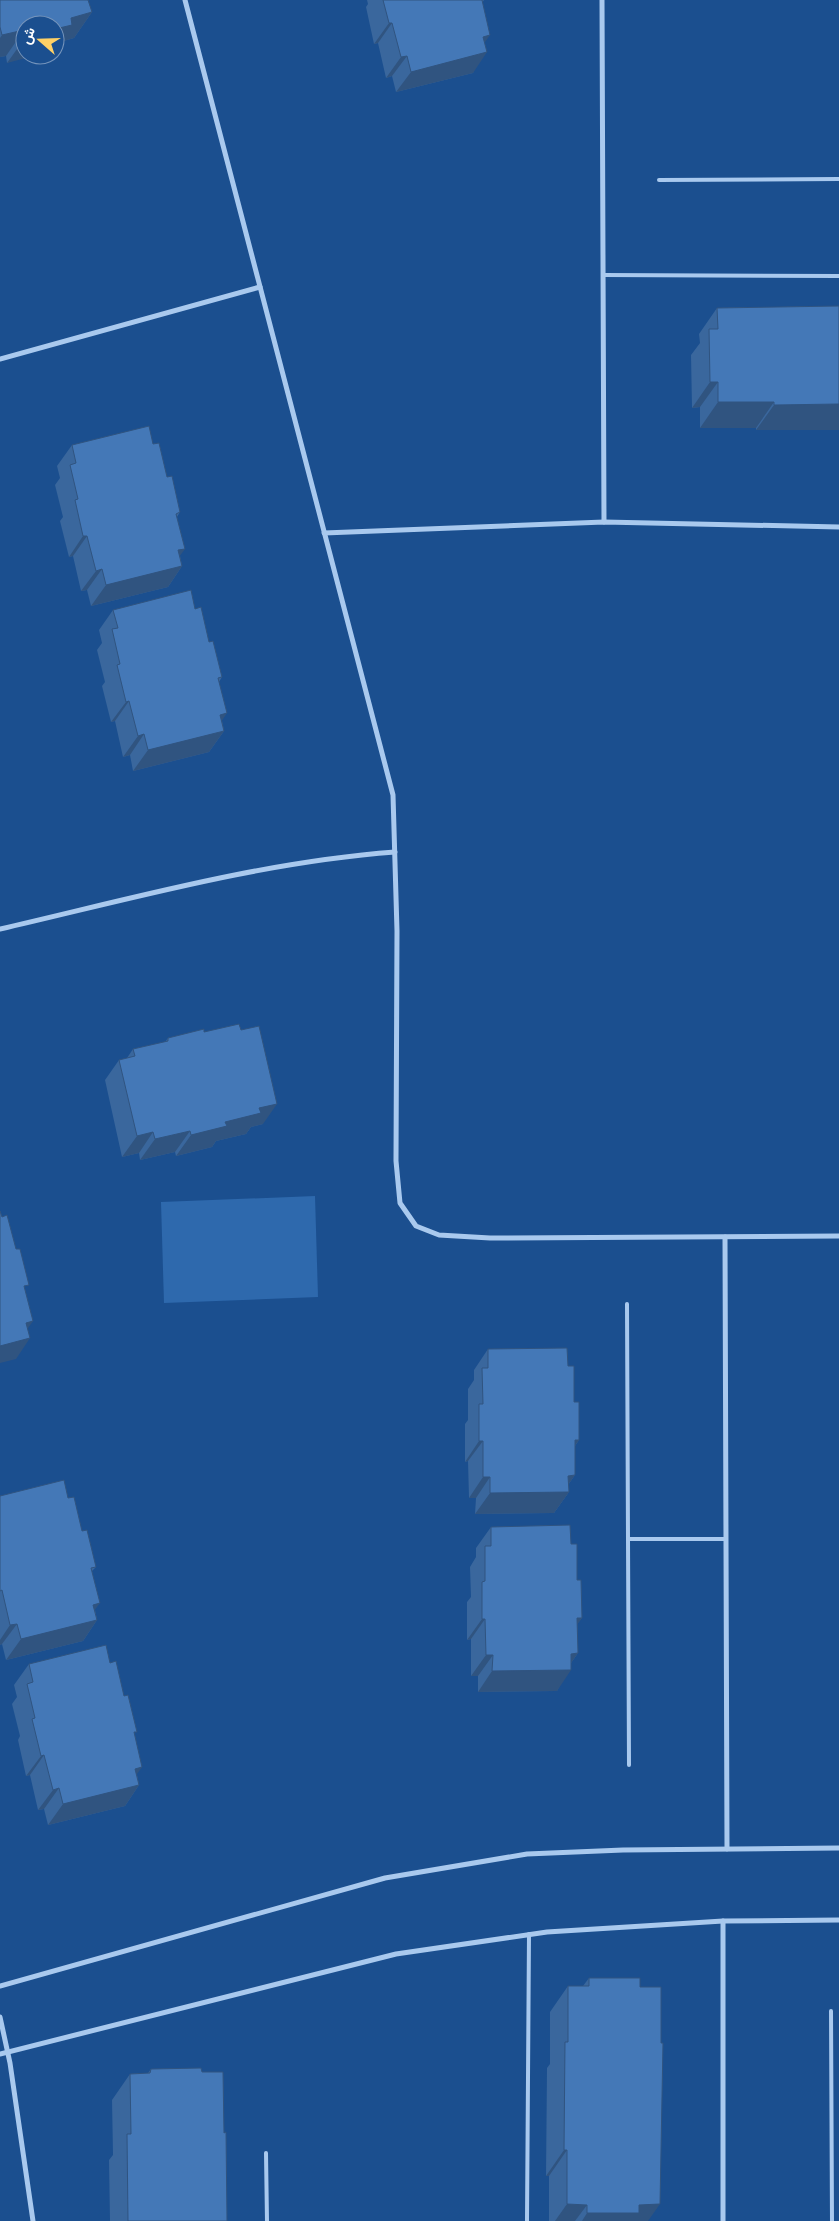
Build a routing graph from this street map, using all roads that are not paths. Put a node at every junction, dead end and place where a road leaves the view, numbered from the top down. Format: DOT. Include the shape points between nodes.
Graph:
graph roads {
  1 [pos="185,0"];
  2 [pos="602,0"];
  3 [pos="839,179"];
  4 [pos="659,180"];
  5 [pos="603,275"];
  6 [pos="839,276"];
  7 [pos="260,287"];
  8 [pos="0,360"];
  9 [pos="604,522"];
  10 [pos="839,527"];
  11 [pos="324,533"];
  12 [pos="395,852"];
  13 [pos="0,929"];
  14 [pos="839,1236"];
  15 [pos="725,1237"];
  16 [pos="627,1304"];
  17 [pos="628,1539"];
  18 [pos="726,1539"];
  19 [pos="629,1765"];
  20 [pos="839,1848"];
  21 [pos="727,1849"];
  22 [pos="839,1920"];
  23 [pos="723,1921"];
  24 [pos="529,1934"];
  25 [pos="0,1986"];
  26 [pos="831,2011"];
  27 [pos="0,2017"];
  28 [pos="8,2052"];
  29 [pos="0,2054"];
  30 [pos="266,2153"];
  31 [pos="33,2221"];
  32 [pos="267,2221"];
  33 [pos="527,2221"];
  34 [pos="724,2221"];
  35 [pos="832,2221"];
  1 -- 7 [label="street"];
  2 -- 5 [label="street"];
  3 -- 4 [label="lane"];
  5 -- 6 [label="lane"];
  5 -- 9 [label="street"];
  7 -- 8 [label="street"];
  7 -- 11 [label="street"];
  9 -- 10 [label="street"];
  9 -- 11 [label="street"];
  11 -- 12 [label="street" via="393,794"];
  12 -- 13 [label="street" via="344,856 263,870"];
  12 -- 15 [label="street" via="396,1160 400,1204 416,1226 440,1235 490,1238"];
  14 -- 15 [label="street"];
  15 -- 18 [label="street"];
  16 -- 17 [label="lane"];
  17 -- 18 [label="lane"];
  17 -- 19 [label="lane"];
  18 -- 21 [label="street"];
  20 -- 21 [label="street"];
  21 -- 25 [label="street" via="527,1854 385,1878"];
  22 -- 23 [label="street"];
  23 -- 24 [label="street"];
  23 -- 34 [label="street"];
  24 -- 28 [label="street" via="396,1954"];
  24 -- 33 [label="lane"];
  26 -- 35 [label="lane"];
  27 -- 28 [label="street"];
  28 -- 29 [label="street"];
  28 -- 31 [label="street"];
  30 -- 32 [label="lane"];
}
